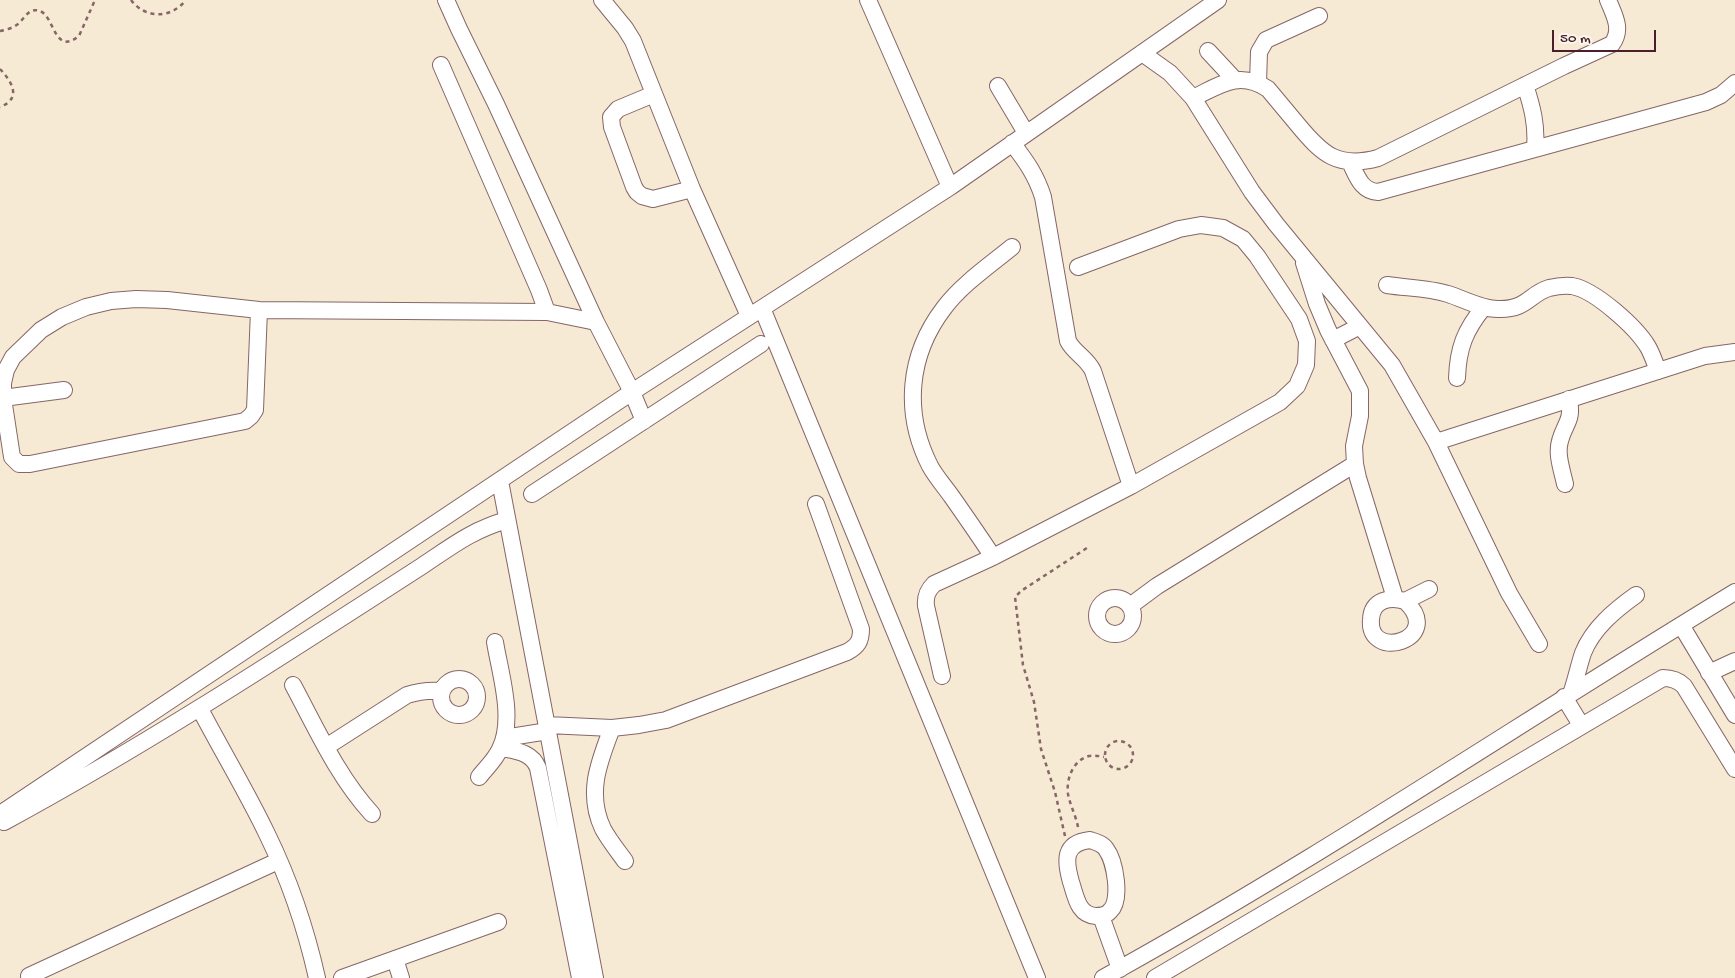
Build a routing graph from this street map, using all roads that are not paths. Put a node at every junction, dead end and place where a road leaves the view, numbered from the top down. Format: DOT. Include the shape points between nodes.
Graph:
graph roads {
  1 [pos="446,0"];
  2 [pos="602,0"];
  3 [pos="868,0"];
  4 [pos="1218,0"];
  5 [pos="1608,0"];
  6 [pos="1320,16"];
  7 [pos="1208,51"];
  8 [pos="1142,53"];
  9 [pos="441,65"];
  10 [pos="1235,80"];
  11 [pos="1258,83"];
  12 [pos="1735,83"];
  13 [pos="1525,85"];
  14 [pos="998,86"];
  15 [pos="654,94"];
  16 [pos="1193,98"];
  17 [pos="1026,133"];
  18 [pos="1012,143"];
  19 [pos="1535,148"];
  20 [pos="1350,162"];
  21 [pos="950,187"];
  22 [pos="692,188"];
  23 [pos="1012,247"];
  24 [pos="1302,256"];
  25 [pos="1078,267"];
  26 [pos="1388,285"];
  27 [pos="1484,307"];
  28 [pos="258,310"];
  29 [pos="547,312"];
  30 [pos="756,312"];
  31 [pos="596,322"];
  32 [pos="1360,326"];
  33 [pos="1333,340"];
  34 [pos="761,344"];
  35 [pos="1735,352"];
  36 [pos="1658,371"];
  37 [pos="1457,378"];
  38 [pos="64,390"];
  39 [pos="632,392"];
  40 [pos="3,398"];
  41 [pos="1569,399"];
  42 [pos="644,421"];
  43 [pos="1436,442"];
  44 [pos="1355,464"];
  45 [pos="500,481"];
  46 [pos="1565,484"];
  47 [pos="1130,486"];
  48 [pos="532,494"];
  49 [pos="816,504"];
  50 [pos="507,520"];
  51 [pos="994,556"];
  52 [pos="1429,589"];
  53 [pos="1735,592"];
  54 [pos="1636,595"];
  55 [pos="1130,606"];
  56 [pos="1680,625"];
  57 [pos="495,642"];
  58 [pos="1540,644"];
  59 [pos="1735,661"];
  60 [pos="1709,673"];
  61 [pos="942,676"];
  62 [pos="293,685"];
  63 [pos="502,686"];
  64 [pos="442,691"];
  65 [pos="476,691"];
  66 [pos="1568,694"];
  67 [pos="200,710"];
  68 [pos="1735,715"];
  69 [pos="1581,725"];
  70 [pos="548,728"];
  71 [pos="612,728"];
  72 [pos="503,743"];
  73 [pos="326,747"];
  74 [pos="1735,768"];
  75 [pos="479,777"];
  76 [pos="0,814"];
  77 [pos="372,814"];
  78 [pos="0,824"];
  79 [pos="278,861"];
  80 [pos="625,861"];
  81 [pos="1101,916"];
  82 [pos="498,922"];
  83 [pos="1176,936"];
  84 [pos="1189,957"];
  85 [pos="395,959"];
  86 [pos="1120,969"];
  87 [pos="29,976"];
  88 [pos="317,978"];
  89 [pos="342,978"];
  90 [pos="401,978"];
  91 [pos="580,978"];
  92 [pos="595,978"];
  93 [pos="1037,978"];
  94 [pos="1103,978"];
  95 [pos="1155,978"];
  1 -- 31 [label="street"];
  2 -- 15 [label="street" via="630,34"];
  3 -- 21 [label="street"];
  4 -- 8 [label="street"];
  5 -- 13 [label="street" via="1618,30 1612,44"];
  6 -- 11 [label="street" via="1266,40 1259,52"];
  7 -- 10 [label="street"];
  8 -- 16 [label="street" via="1170,73"];
  8 -- 17 [label="street"];
  9 -- 29 [label="street"];
  10 -- 11 [label="street" via="1247,79"];
  10 -- 16 [label="street"];
  11 -- 20 [label="street" via="1268,89 1325,154"];
  12 -- 19 [label="street" via="1706,102"];
  13 -- 19 [label="street" via="1533,108"];
  13 -- 20 [label="street" via="1378,158"];
  14 -- 17 [label="street"];
  15 -- 22 [label="street"];
  15 -- 22 [label="street" via="618,109 611,117 634,187 642,196 653,199"];
  16 -- 24 [label="street" via="1252,192"];
  17 -- 18 [label="street"];
  18 -- 21 [label="street"];
  18 -- 47 [label="street" via="1037,179 1068,340 1072,349 1086,359 1093,370"];
  19 -- 20 [label="street" via="1378,192 1365,188"];
  21 -- 30 [label="street"];
  22 -- 30 [label="street"];
  23 -- 51 [label="street" via="944,307 925,337 914,371 912,407 922,448 931,468"];
  24 -- 32 [label="street"];
  24 -- 33 [label="street" via="1317,304"];
  25 -- 47 [label="street" via="1179,229 1201,225 1223,228 1243,239 1257,256 1299,319 1307,341 1306,364 1297,386 1280,402"];
  26 -- 27 [label="street" via="1445,293"];
  27 -- 36 [label="street" via="1510,309 1523,305 1546,289 1574,286 1620,316 1648,347"];
  27 -- 37 [label="street" via="1463,340"];
  28 -- 29 [label="street"];
  28 -- 40 [label="street" via="136,299 86,307 62,316 41,330 12,357 6,370"];
  28 -- 40 [label="street" via="255,410 245,421 19,464 12,457"];
  29 -- 31 [label="street"];
  30 -- 39 [label="street"];
  30 -- 93 [label="street"];
  31 -- 39 [label="street"];
  32 -- 33 [label="street"];
  32 -- 43 [label="street" via="1392,364"];
  33 -- 44 [label="street" via="1360,391"];
  34 -- 42 [label="street"];
  35 -- 36 [label="street" via="1706,356"];
  36 -- 41 [label="street"];
  38 -- 40 [label="street"];
  39 -- 42 [label="street"];
  39 -- 45 [label="street"];
  41 -- 43 [label="street"];
  41 -- 46 [label="street" via="1570,421 1558,451"];
  42 -- 48 [label="street"];
  43 -- 58 [label="street" via="1492,561"];
  44 -- 52 [label="street" via="1400,599"];
  44 -- 55 [label="street" via="1157,586"];
  45 -- 50 [label="street"];
  45 -- 76 [label="street"];
  47 -- 51 [label="street"];
  49 -- 71 [label="street" via="861,629 861,639 856,647 666,720"];
  50 -- 67 [label="street" via="473,532"];
  50 -- 70 [label="street"];
  51 -- 61 [label="street" via="934,584 928,590 926,606"];
  53 -- 56 [label="street"];
  54 -- 66 [label="street" via="1597,629 1584,652"];
  56 -- 60 [label="street"];
  56 -- 66 [label="street"];
  57 -- 63 [label="street"];
  59 -- 60 [label="street"];
  60 -- 68 [label="street"];
  62 -- 73 [label="street"];
  63 -- 65 [label="street"];
  63 -- 72 [label="street" via="507,719"];
  64 -- 65 [label="street" via="450,681 462,679 473,685"];
  64 -- 65 [label="street" via="442,703 456,715 473,708"];
  64 -- 73 [label="street" via="418,691 407,695"];
  66 -- 69 [label="street"];
  66 -- 83 [label="street" via="1364,823"];
  67 -- 78 [label="street"];
  67 -- 79 [label="street" via="267,834"];
  69 -- 74 [label="street" via="1656,681 1671,678 1684,686"];
  69 -- 84 [label="street"];
  70 -- 71 [label="street"];
  70 -- 72 [label="street"];
  70 -- 92 [label="street"];
  71 -- 80 [label="street" via="598,762 596,806 603,828"];
  72 -- 75 [label="street"];
  72 -- 91 [label="street" via="531,756 538,768"];
  73 -- 77 [label="street" via="344,780"];
  79 -- 87 [label="street"];
  79 -- 88 [label="street" via="311,951"];
  81 -- 81 [label="street" via="1083,912 1067,867 1066,859 1075,846 1090,840 1106,849 1117,889 1115,906"];
  81 -- 86 [label="street"];
  82 -- 85 [label="street"];
  83 -- 84 [label="street"];
  83 -- 86 [label="street"];
  84 -- 95 [label="street"];
  85 -- 89 [label="street"];
  85 -- 90 [label="street"];
  86 -- 94 [label="street"];
}
